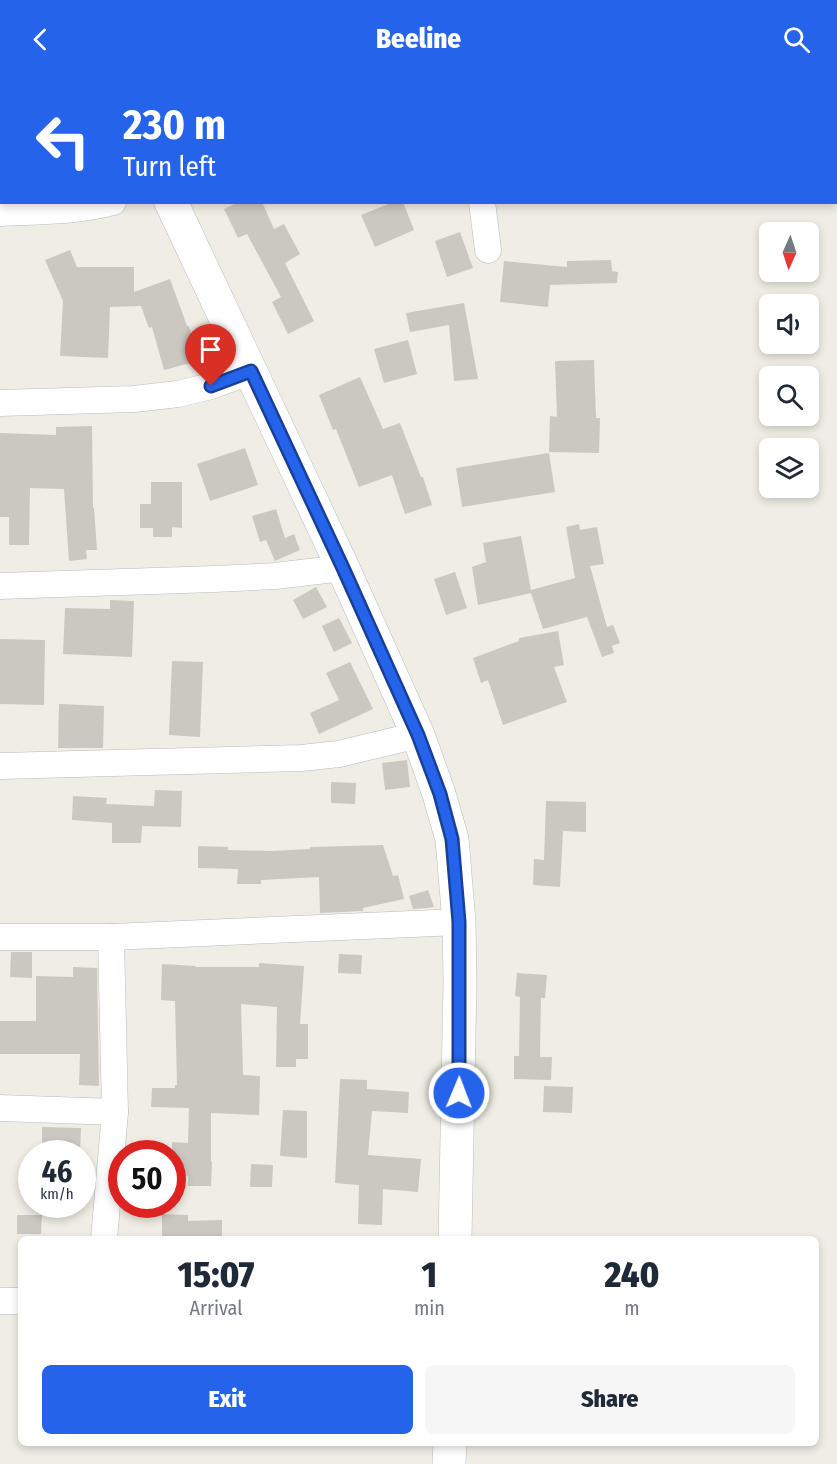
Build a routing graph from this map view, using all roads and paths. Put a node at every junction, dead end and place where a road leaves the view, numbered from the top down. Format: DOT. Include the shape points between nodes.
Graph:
graph roads {
  1 [pos="106,204"];
  2 [pos="172,204"];
  3 [pos="482,204"];
  4 [pos="0,213"];
  5 [pos="488,250"];
  6 [pos="251,371"];
  7 [pos="0,403"];
  8 [pos="343,568"];
  9 [pos="0,586"];
  10 [pos="418,735"];
  11 [pos="0,766"];
  12 [pos="459,922"];
  13 [pos="0,937"];
  14 [pos="111,937"];
  15 [pos="0,1107"];
  16 [pos="116,1112"];
  17 [pos="104,1236"];
  18 [pos="455,1236"];
  19 [pos="0,1301"];
  20 [pos="18,1301"];
  21 [pos="450,1446"];
  22 [pos="449,1464"];
  1 -- 4 [label="street"];
  2 -- 6 [label="main road"];
  3 -- 5 [label="street"];
  6 -- 7 [label="street" via="211,386 134,399"];
  6 -- 8 [label="main road"];
  8 -- 9 [label="street" via="227,579"];
  8 -- 10 [label="main road"];
  10 -- 11 [label="street" via="339,754 301,758"];
  10 -- 12 [label="main road" via="452,839"];
  12 -- 14 [label="street"];
  12 -- 18 [label="main road"];
  13 -- 14 [label="street"];
  14 -- 16 [label="street"];
  15 -- 16 [label="street"];
  16 -- 17 [label="street"];
  19 -- 20 [label="street"];
  21 -- 22 [label="main road"];
}
